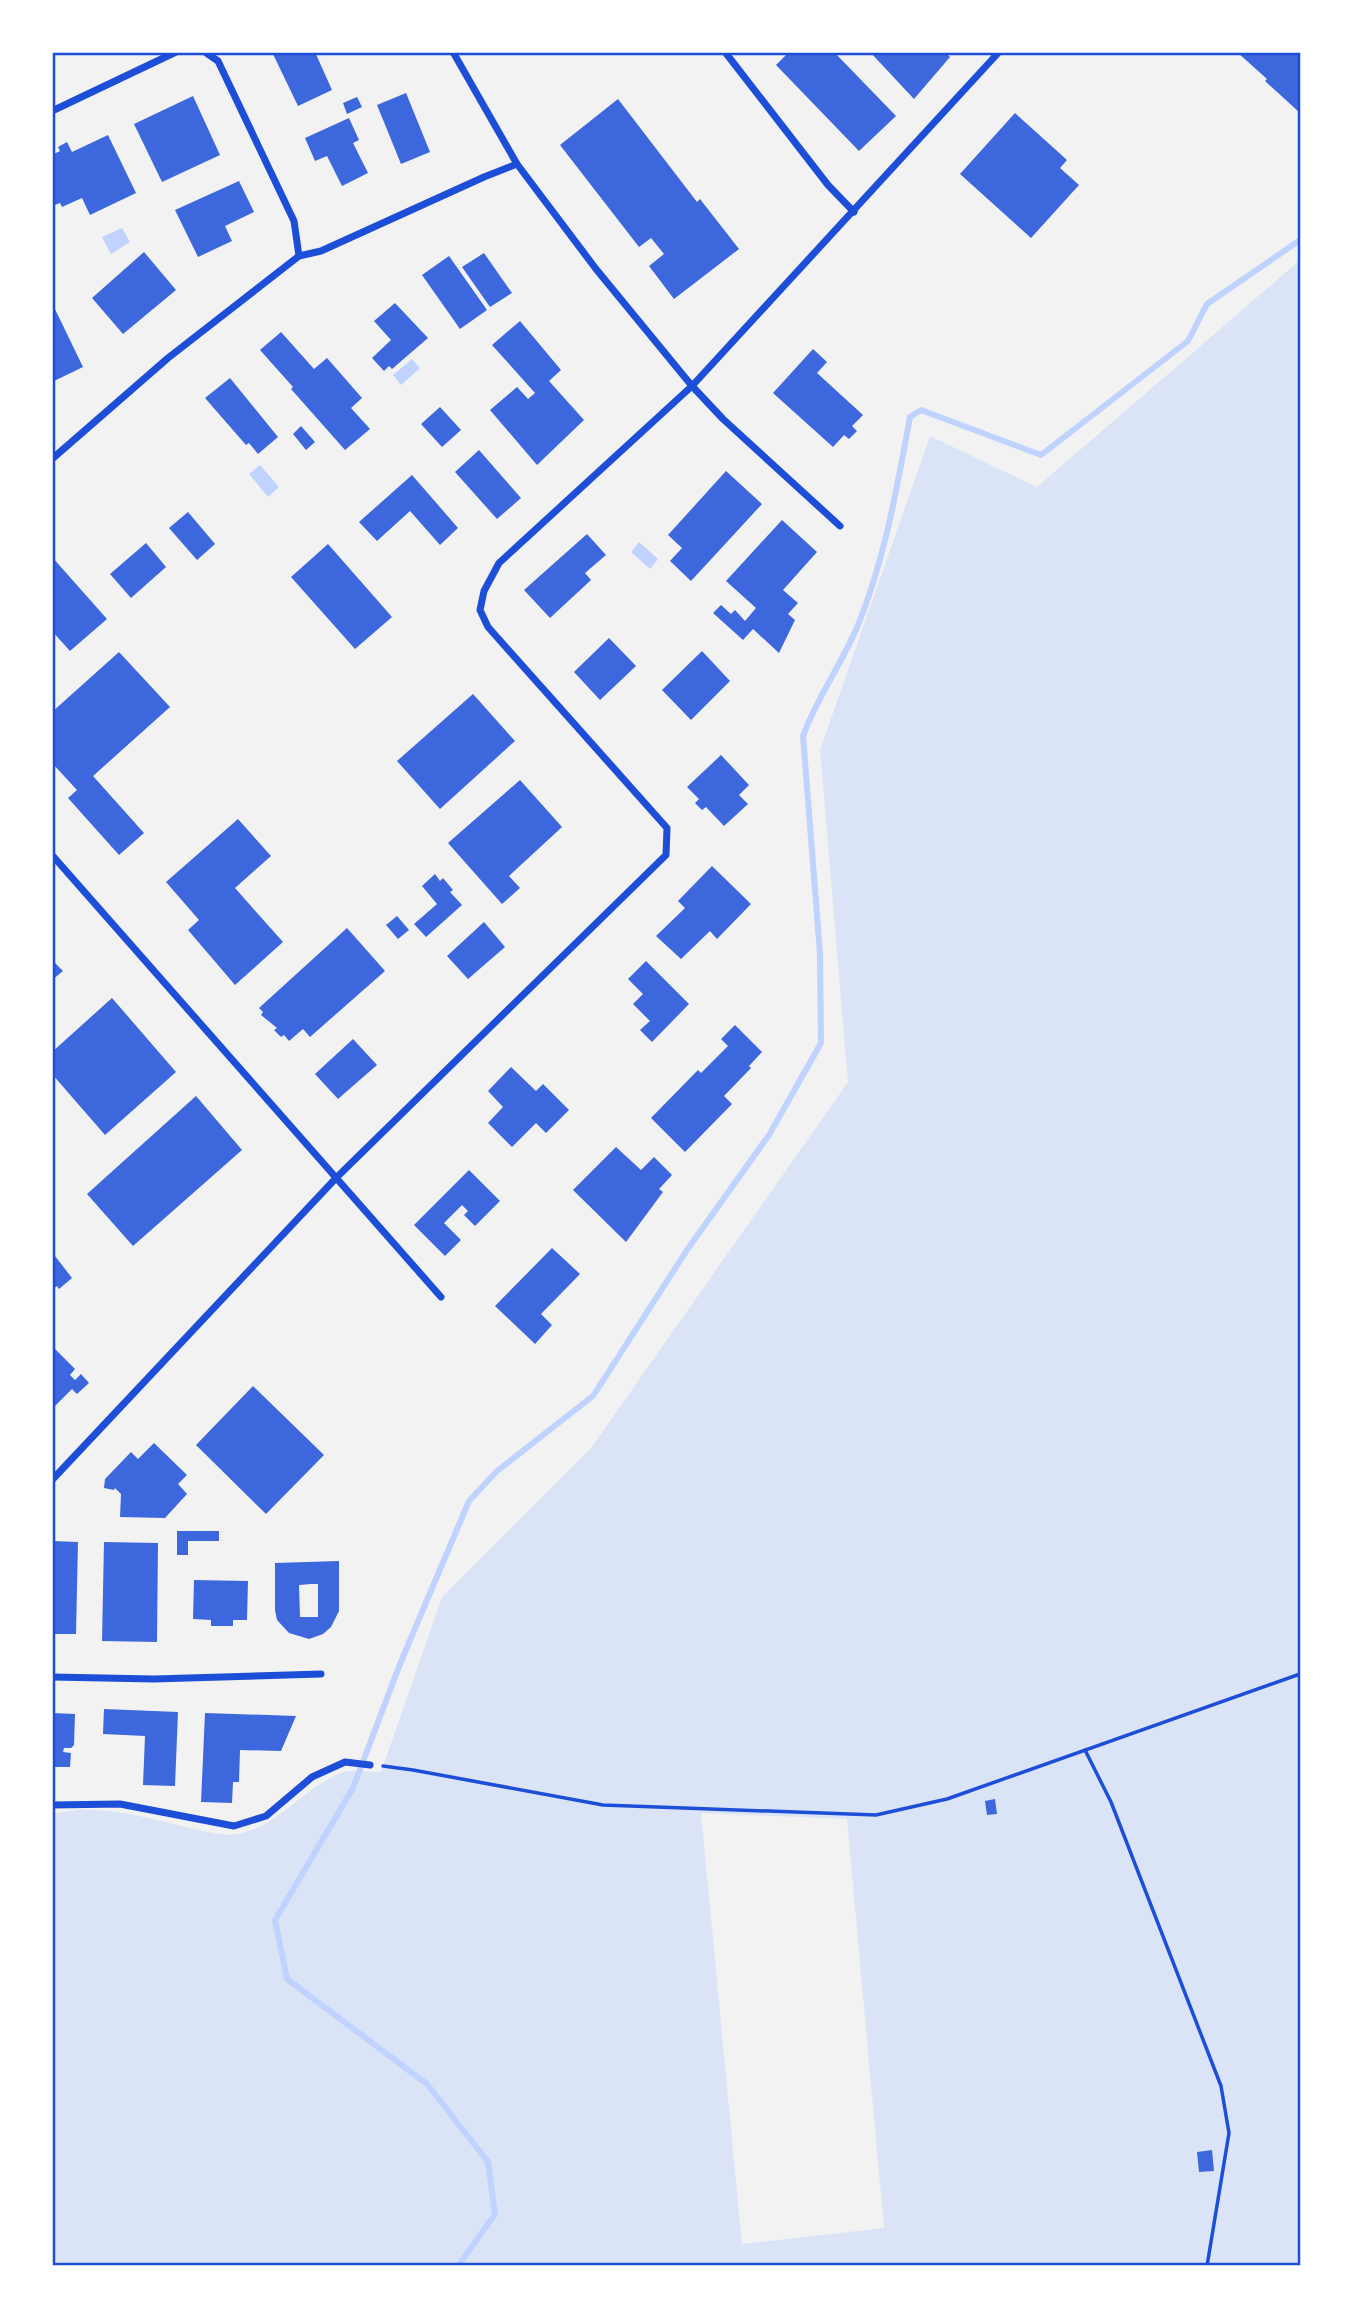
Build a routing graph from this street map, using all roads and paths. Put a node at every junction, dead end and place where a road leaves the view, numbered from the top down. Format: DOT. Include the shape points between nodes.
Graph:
graph roads {
  1 [pos="176,52"];
  2 [pos="205,52"];
  3 [pos="453,52"];
  4 [pos="725,52"];
  5 [pos="997,53"];
  6 [pos="52,111"];
  7 [pos="517,164"];
  8 [pos="854,212"];
  9 [pos="299,256"];
  10 [pos="692,386"];
  11 [pos="52,459"];
  12 [pos="840,526"];
  13 [pos="52,855"];
  14 [pos="337,1177"];
  15 [pos="442,1297"];
  16 [pos="52,1480"];
  17 [pos="321,1674"];
  18 [pos="1300,1674"];
  19 [pos="52,1677"];
  20 [pos="1085,1750"];
  21 [pos="370,1765"];
  22 [pos="52,1805"];
  23 [pos="1207,2266"];
  1 -- 6 [label="street"];
  2 -- 9 [label="street" via="218,61 294,221"];
  3 -- 7 [label="street"];
  4 -- 8 [label="street"];
  5 -- 8 [label="street"];
  7 -- 9 [label="street" via="321,251"];
  7 -- 10 [label="street"];
  8 -- 10 [label="street"];
  9 -- 11 [label="street" via="168,358"];
  10 -- 12 [label="street"];
  10 -- 14 [label="street" via="499,563 480,610 488,626 667,828 666,855"];
  13 -- 14 [label="street"];
  14 -- 15 [label="street"];
  14 -- 16 [label="street"];
  17 -- 19 [label="street"];
  18 -- 20 [label="path"];
  20 -- 21 [label="path" via="947,1799 876,1815 603,1804"];
  20 -- 23 [label="path" via="1111,1802 1222,2086 1229,2133"];
  21 -- 22 [label="street" via="345,1762 312,1777 266,1816 234,1826 120,1804"];
}
